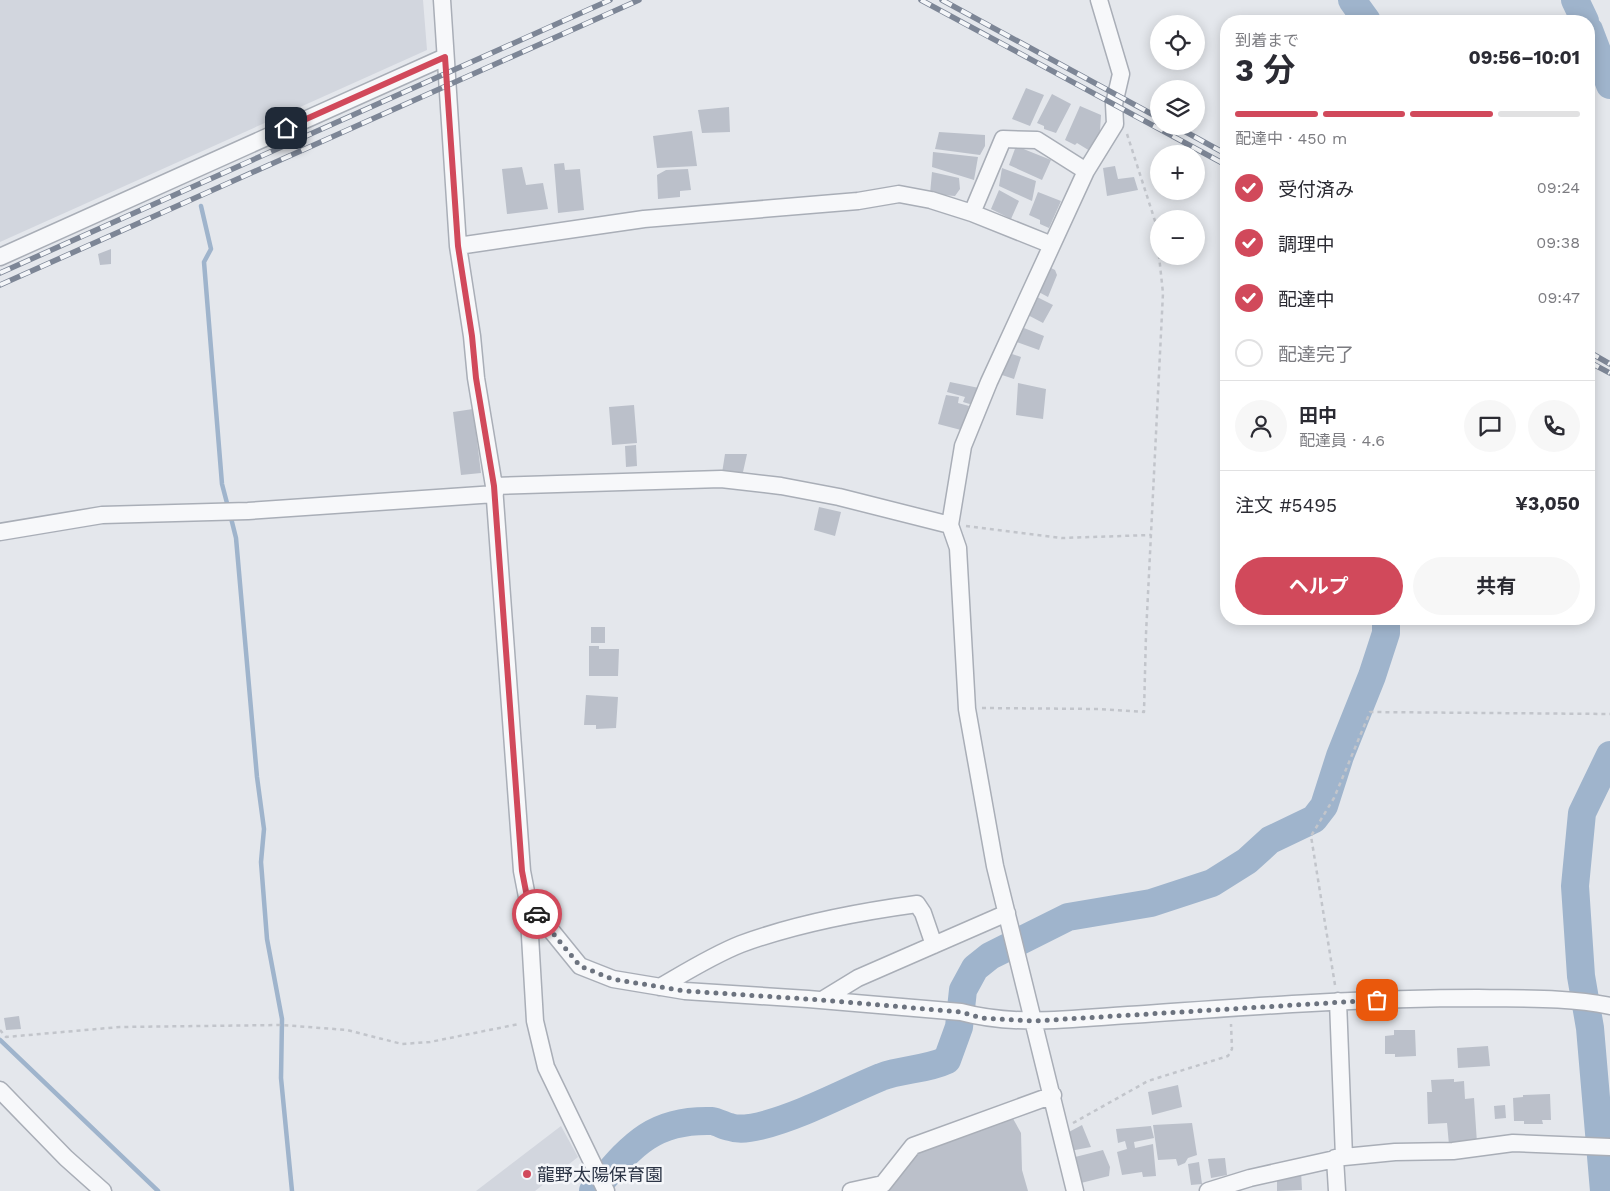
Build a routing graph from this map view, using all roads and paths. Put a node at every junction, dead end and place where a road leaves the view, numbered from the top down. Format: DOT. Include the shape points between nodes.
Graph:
graph roads {
  1 [pos="442,0"];
  2 [pos="1099,0"];
  3 [pos="445,57"];
  4 [pos="1115,124"];
  5 [pos="1086,171"];
  6 [pos="1151,210"];
  7 [pos="972,213"];
  8 [pos="1052,245"];
  9 [pos="458,246"];
  10 [pos="0,257"];
  11 [pos="1160,265"];
  12 [pos="495,490"];
  13 [pos="950,525"];
  14 [pos="0,532"];
  15 [pos="1151,535"];
  16 [pos="967,708"];
  17 [pos="1610,714"];
  18 [pos="528,902"];
  19 [pos="1007,913"];
  20 [pos="934,945"];
  21 [pos="660,987"];
  22 [pos="822,1000"];
  23 [pos="1338,1001"];
  24 [pos="1610,1006"];
  25 [pos="1231,1008"];
  26 [pos="535,1021"];
  27 [pos="1034,1021"];
  28 [pos="0,1030"];
  29 [pos="0,1090"];
  30 [pos="1053,1095"];
  31 [pos="1061,1130"];
  32 [pos="1610,1147"];
  33 [pos="1339,1158"];
  34 [pos="884,1188"];
  35 [pos="103,1191"];
  36 [pos="606,1191"];
  37 [pos="851,1191"];
  38 [pos="1075,1191"];
  39 [pos="1208,1191"];
  40 [pos="1337,1191"];
  1 -- 3 [label="street"];
  2 -- 4 [label="street" via="1121,74 1114,104"];
  3 -- 9 [label="street"];
  3 -- 10 [label="street"];
  4 -- 5 [label="street"];
  4 -- 6 [label="path" via="1126,131"];
  5 -- 7 [label="street" via="1037,140 1003,139"];
  5 -- 8 [label="street"];
  7 -- 8 [label="street"];
  7 -- 9 [label="street" via="899,194 858,201 644,219"];
  8 -- 13 [label="street" via="963,446"];
  9 -- 12 [label="street"];
  11 -- 15 [label="path" via="1163,293"];
  12 -- 13 [label="street" via="721,479 839,497"];
  12 -- 14 [label="street" via="248,510 102,515"];
  12 -- 18 [label="street" via="522,871"];
  13 -- 15 [label="path" via="1062,538"];
  13 -- 16 [label="street" via="958,548"];
  15 -- 16 [label="path" via="1144,712"];
  16 -- 19 [label="street" via="994,866"];
  17 -- 23 [label="path" via="1370,712 1334,798 1311,836"];
  18 -- 21 [label="street" via="580,966 612,979"];
  18 -- 26 [label="street"];
  19 -- 20 [label="street"];
  19 -- 27 [label="street"];
  20 -- 21 [label="street" via="917,904 860,912 794,927 740,945"];
  20 -- 22 [label="street" via="858,978"];
  21 -- 22 [label="street"];
  22 -- 27 [label="street"];
  23 -- 24 [label="street" via="1579,999"];
  23 -- 25 [label="street"];
  23 -- 33 [label="street"];
  25 -- 27 [label="street"];
  25 -- 31 [label="path" via="1232,1049 1228,1056 1148,1081"];
  26 -- 28 [label="path" via="430,1042 402,1044 347,1030 282,1025 120,1027 6,1037"];
  26 -- 36 [label="street" via="546,1067"];
  27 -- 30 [label="street"];
  29 -- 35 [label="street"];
  30 -- 31 [label="street"];
  30 -- 34 [label="street" via="913,1146"];
  31 -- 38 [label="street"];
  32 -- 33 [label="street" via="1513,1143 1453,1151 1395,1152"];
  33 -- 39 [label="street"];
  33 -- 40 [label="street"];
  34 -- 37 [label="street"];
}
